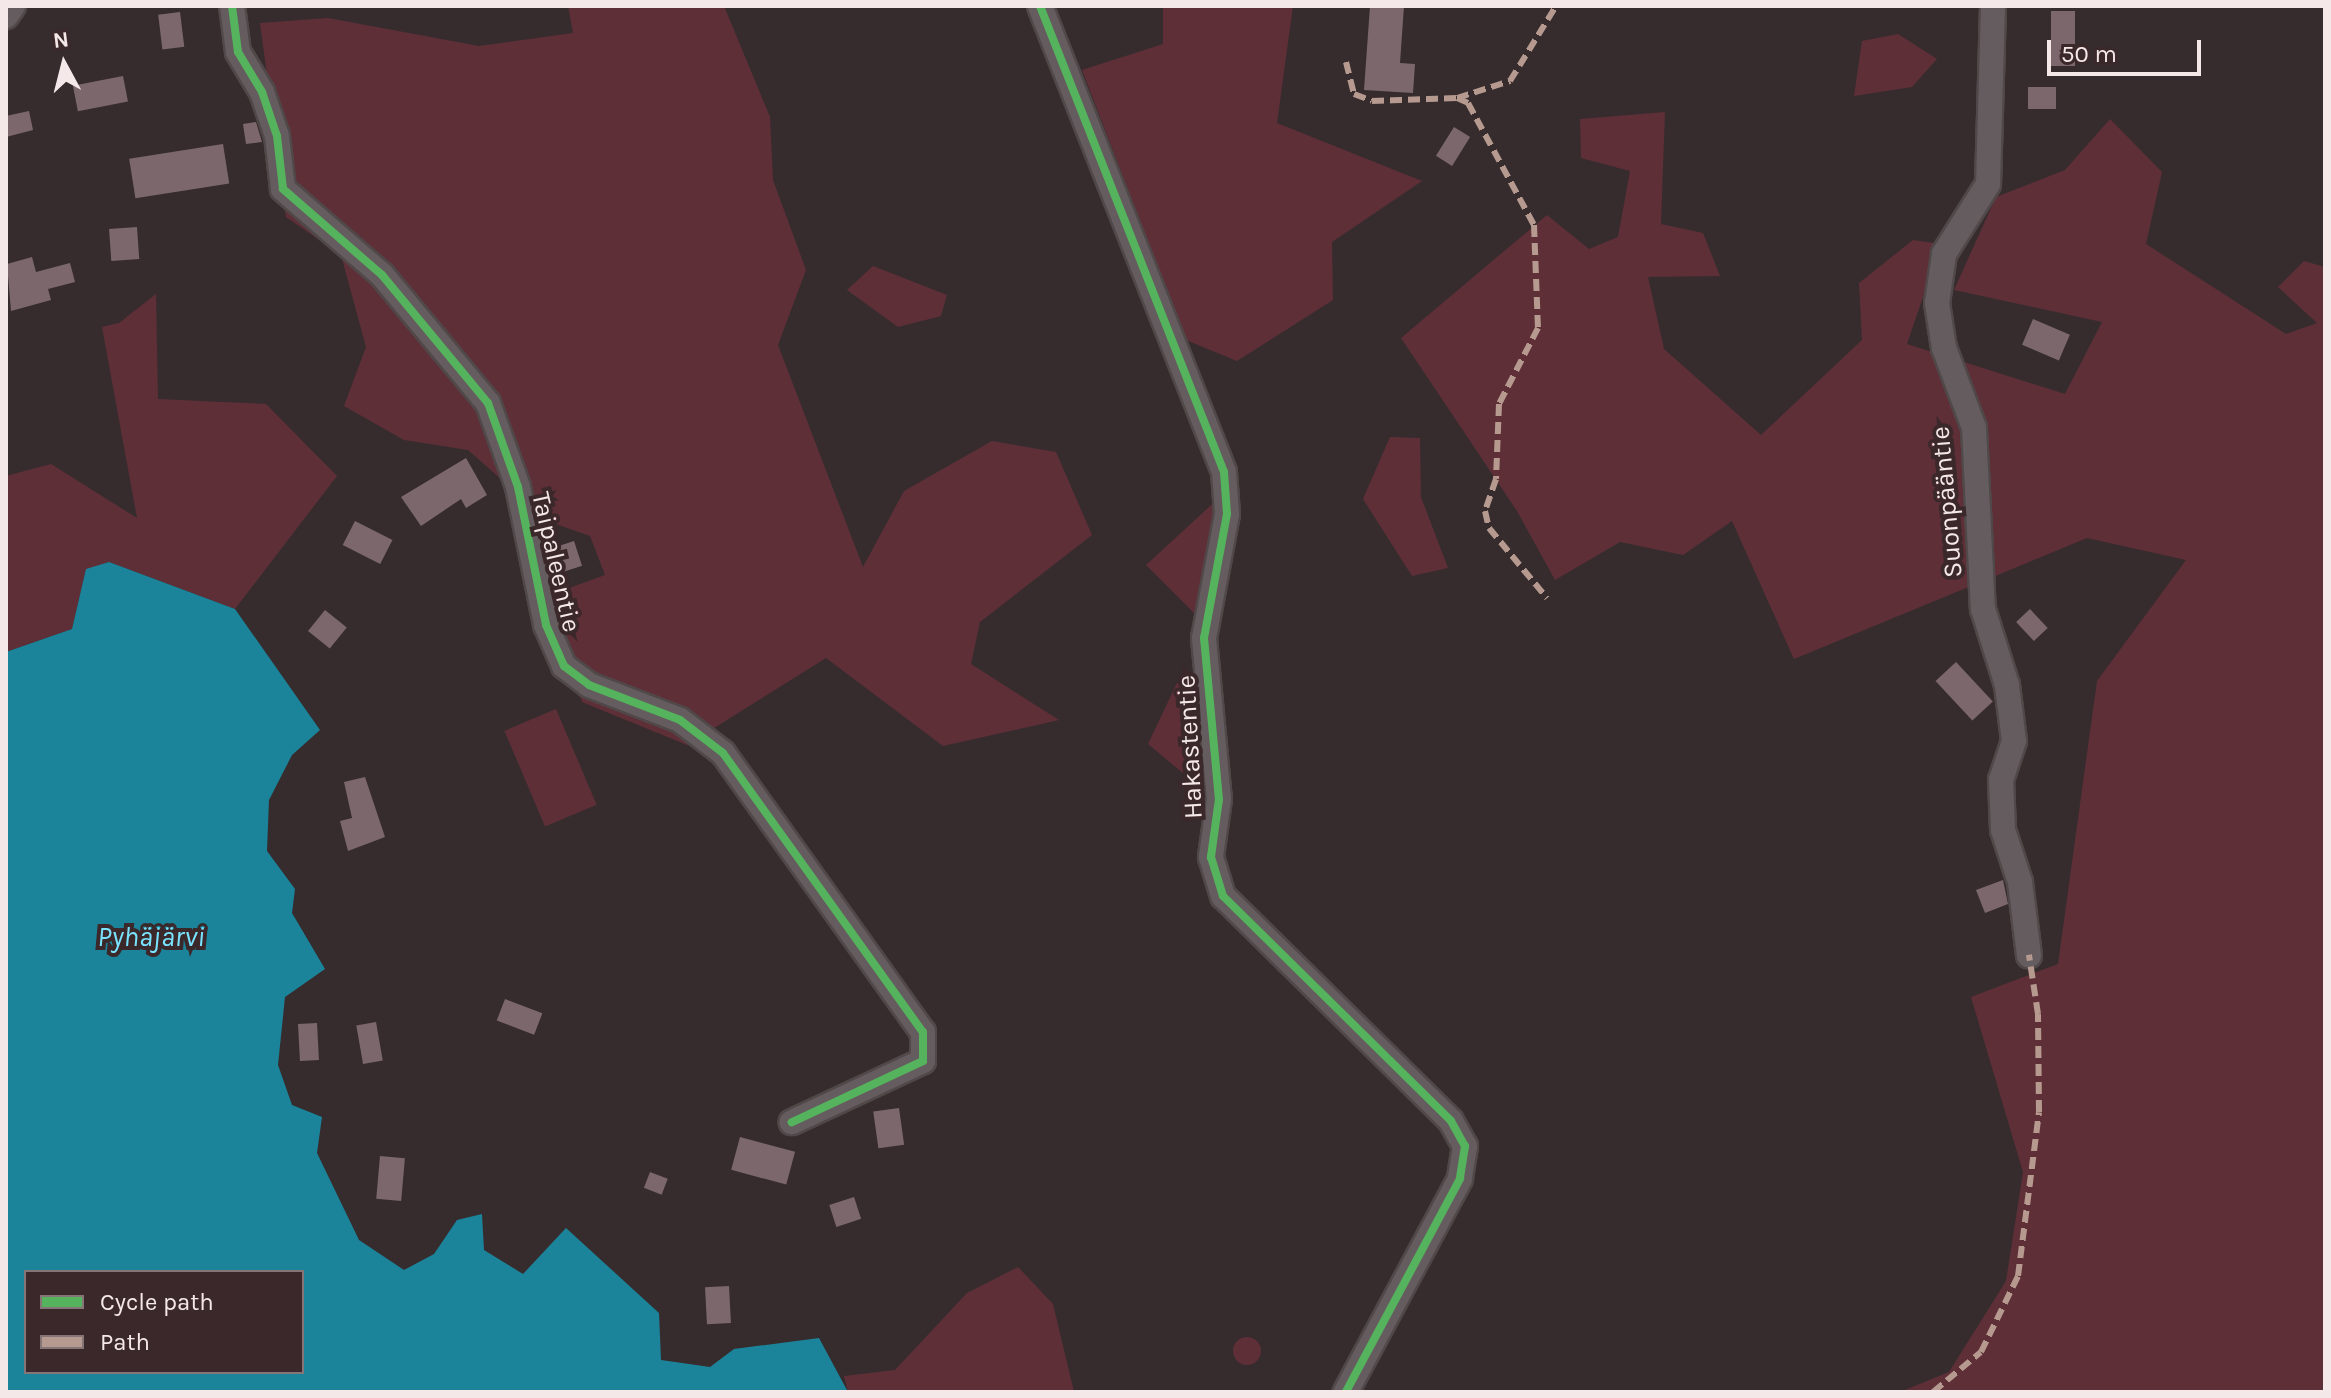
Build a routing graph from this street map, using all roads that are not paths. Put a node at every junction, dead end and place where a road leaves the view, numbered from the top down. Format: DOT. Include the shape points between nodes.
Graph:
graph roads {
  1 [pos="13,6"];
  2 [pos="232,6"];
  3 [pos="1040,6"];
  4 [pos="1993,6"];
  5 [pos="6,16"];
  6 [pos="2029,955"];
  7 [pos="792,1122"];
  8 [pos="1346,1392"];
  1 -- 5 [label="street"];
  2 -- 7 [label="street, Taipaleentie" via="238,52 262,92 277,136 283,189 382,275 488,403 518,487 546,625 564,666 589,685 680,720 723,753 909,1004 923,1032 923,1061"];
  3 -- 8 [label="street, Hakastentie" via="1224,472 1227,514 1204,638 1219,799 1211,857 1223,896 1451,1121 1465,1146 1460,1179"];
  4 -- 6 [label="street, Suonpääntie" via="1988,184 1944,254 1937,303 1944,348 1974,428 1983,609 2007,685 2014,741 2001,780 2003,830 2020,882"];
}
